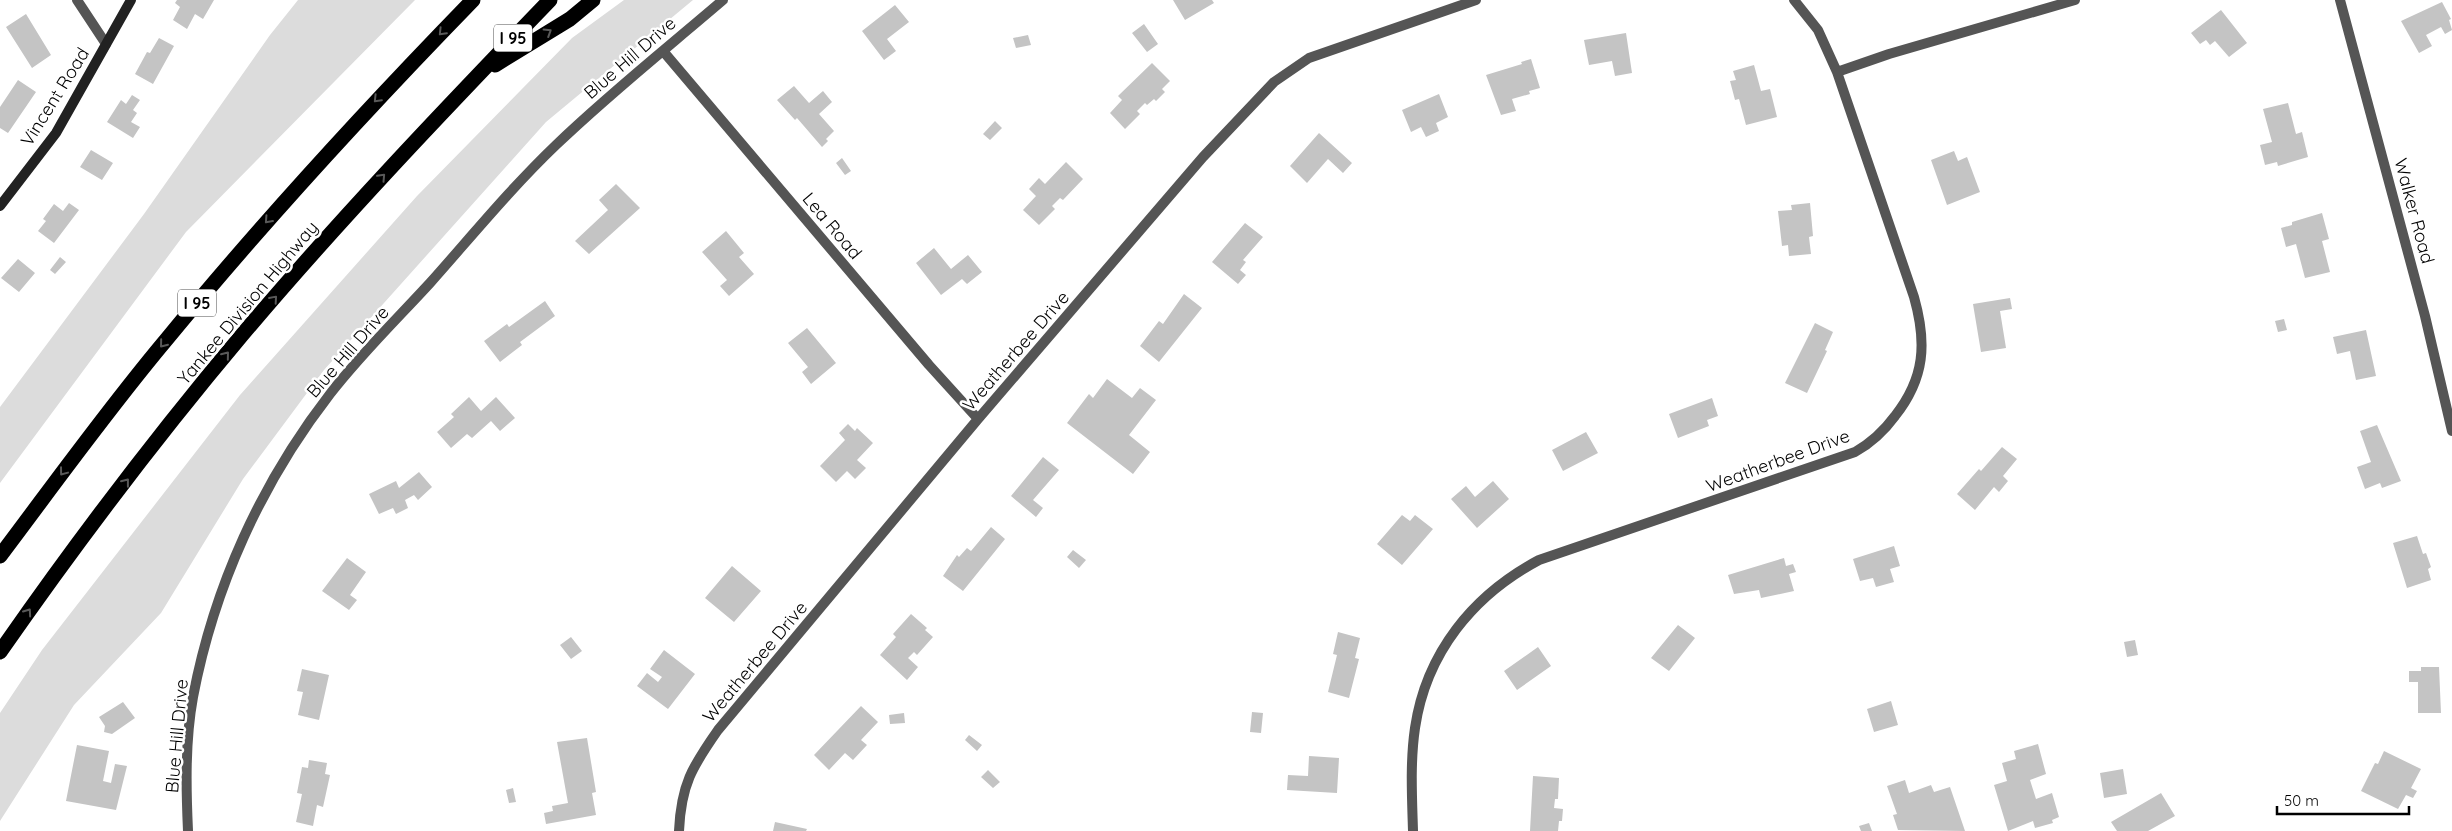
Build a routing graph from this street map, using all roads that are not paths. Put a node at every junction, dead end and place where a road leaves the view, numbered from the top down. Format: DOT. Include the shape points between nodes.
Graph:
graph roads {
  1 [pos="78,0"];
  2 [pos="131,0"];
  3 [pos="473,0"];
  4 [pos="550,0"];
  5 [pos="593,0"];
  6 [pos="723,0"];
  7 [pos="1476,0"];
  8 [pos="1794,0"];
  9 [pos="2075,0"];
  10 [pos="2340,0"];
  11 [pos="106,44"];
  12 [pos="663,51"];
  13 [pos="1837,72"];
  14 [pos="476,76"];
  15 [pos="0,206"];
  16 [pos="978,420"];
  17 [pos="2452,431"];
  18 [pos="0,556"];
  19 [pos="0,652"];
  20 [pos="188,831"];
  21 [pos="678,831"];
  22 [pos="1413,831"];
  1 -- 11 [label="street"];
  2 -- 11 [label="street, Vincent Road"];
  3 -- 18 [label="highway, I 95, one-way" via="354,123 165,340"];
  4 -- 14 [label="highway, Yankee Division Highway / I 95"];
  14 -- 5 [label="highway, one-way" via="570,19"];
  6 -- 12 [label="street, Blue Hill Drive"];
  7 -- 16 [label="street, Weatherbee Drive" via="1309,58 1274,82 1203,157"];
  8 -- 13 [label="street, Weatherbee Drive" via="1818,30"];
  9 -- 13 [label="street"];
  10 -- 17 [label="street, Walker Road" via="2425,316"];
  11 -- 15 [label="street, Vincent Road" via="56,132"];
  12 -- 16 [label="street, Lea Road"];
  12 -- 20 [label="street, Blue Hill Drive" via="568,134 522,181 331,393 266,490 242,540 212,620 193,699 186,779"];
  13 -- 22 [label="street, Weatherbee Drive" via="1918,311 1921,364 1910,394 1879,435 1855,452 1545,558 1521,570 1486,595 1456,627 1435,662 1422,696 1413,743"];
  19 -- 14 [label="highway, Yankee Division Highway / I 95, one-way" via="82,539 242,336 358,202"];
  16 -- 21 [label="street, Weatherbee Drive" via="718,730 685,784"];
}
